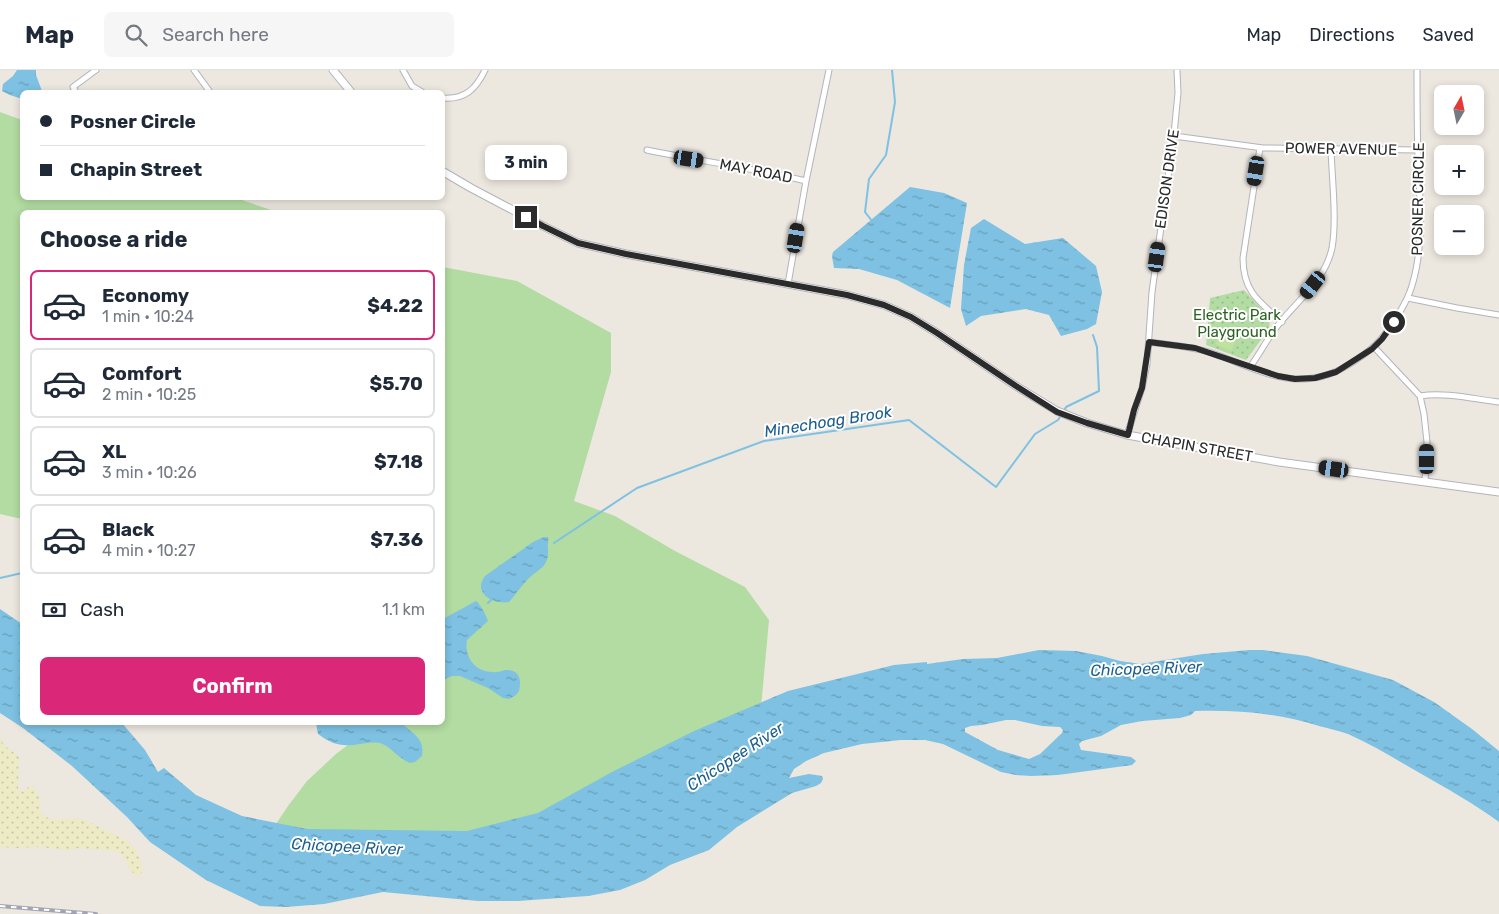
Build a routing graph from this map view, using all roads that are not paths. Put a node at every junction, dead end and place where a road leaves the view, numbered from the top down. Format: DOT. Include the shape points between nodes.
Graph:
graph roads {
  1 [pos="96,70"];
  2 [pos="194,70"];
  3 [pos="333,70"];
  4 [pos="403,70"];
  5 [pos="485,70"];
  6 [pos="829,70"];
  7 [pos="1177,70"];
  8 [pos="1417,70"];
  9 [pos="75,90"];
  10 [pos="209,90"];
  11 [pos="349,90"];
  12 [pos="419,90"];
  13 [pos="445,98"];
  14 [pos="1174,136"];
  15 [pos="1260,148"];
  16 [pos="1331,149"];
  17 [pos="647,150"];
  18 [pos="1418,150"];
  19 [pos="445,173"];
  20 [pos="806,181"];
  21 [pos="788,284"];
  22 [pos="1408,298"];
  23 [pos="1499,315"];
  24 [pos="1282,322"];
  25 [pos="1149,342"];
  26 [pos="1374,347"];
  27 [pos="1250,367"];
  28 [pos="1420,396"];
  29 [pos="1499,402"];
  30 [pos="1128,435"];
  31 [pos="1425,482"];
  32 [pos="1499,492"];
  1 -- 9 [label="street" via="73,87"];
  2 -- 10 [label="street"];
  3 -- 11 [label="main road"];
  4 -- 12 [label="street" via="412,86"];
  5 -- 13 [label="street" via="475,87 463,95"];
  6 -- 20 [label="street"];
  7 -- 14 [label="street, EDISON DRIVE"];
  8 -- 18 [label="street, POSNER CIRCLE"];
  14 -- 15 [label="street, POWER AVENUE"];
  14 -- 25 [label="street, EDISON DRIVE" via="1152,292"];
  15 -- 16 [label="street, POWER AVENUE"];
  15 -- 24 [label="street" via="1243,268 1249,290"];
  16 -- 18 [label="street, POWER AVENUE"];
  16 -- 24 [label="street" via="1333,232 1329,257 1319,276"];
  17 -- 20 [label="street, MAY ROAD"];
  18 -- 22 [label="street, POSNER CIRCLE" via="1420,248"];
  19 -- 21 [label="main road, CHAPIN STREET" via="578,243"];
  20 -- 21 [label="street"];
  21 -- 30 [label="main road, CHAPIN STREET" via="861,298 896,310 937,333 1057,412"];
  22 -- 23 [label="street"];
  22 -- 26 [label="street, POSNER CIRCLE"];
  24 -- 27 [label="street"];
  25 -- 27 [label="street, POSNER CIRCLE" via="1195,348"];
  25 -- 30 [label="street, EDISON DRIVE" via="1142,388"];
  26 -- 27 [label="street, POSNER CIRCLE" via="1341,370 1320,378 1288,378"];
  26 -- 28 [label="street"];
  28 -- 29 [label="street"];
  28 -- 31 [label="street" via="1427,442"];
  30 -- 31 [label="main road, CHAPIN STREET" via="1279,462"];
  31 -- 32 [label="main road, CHAPIN STREET"];
}
